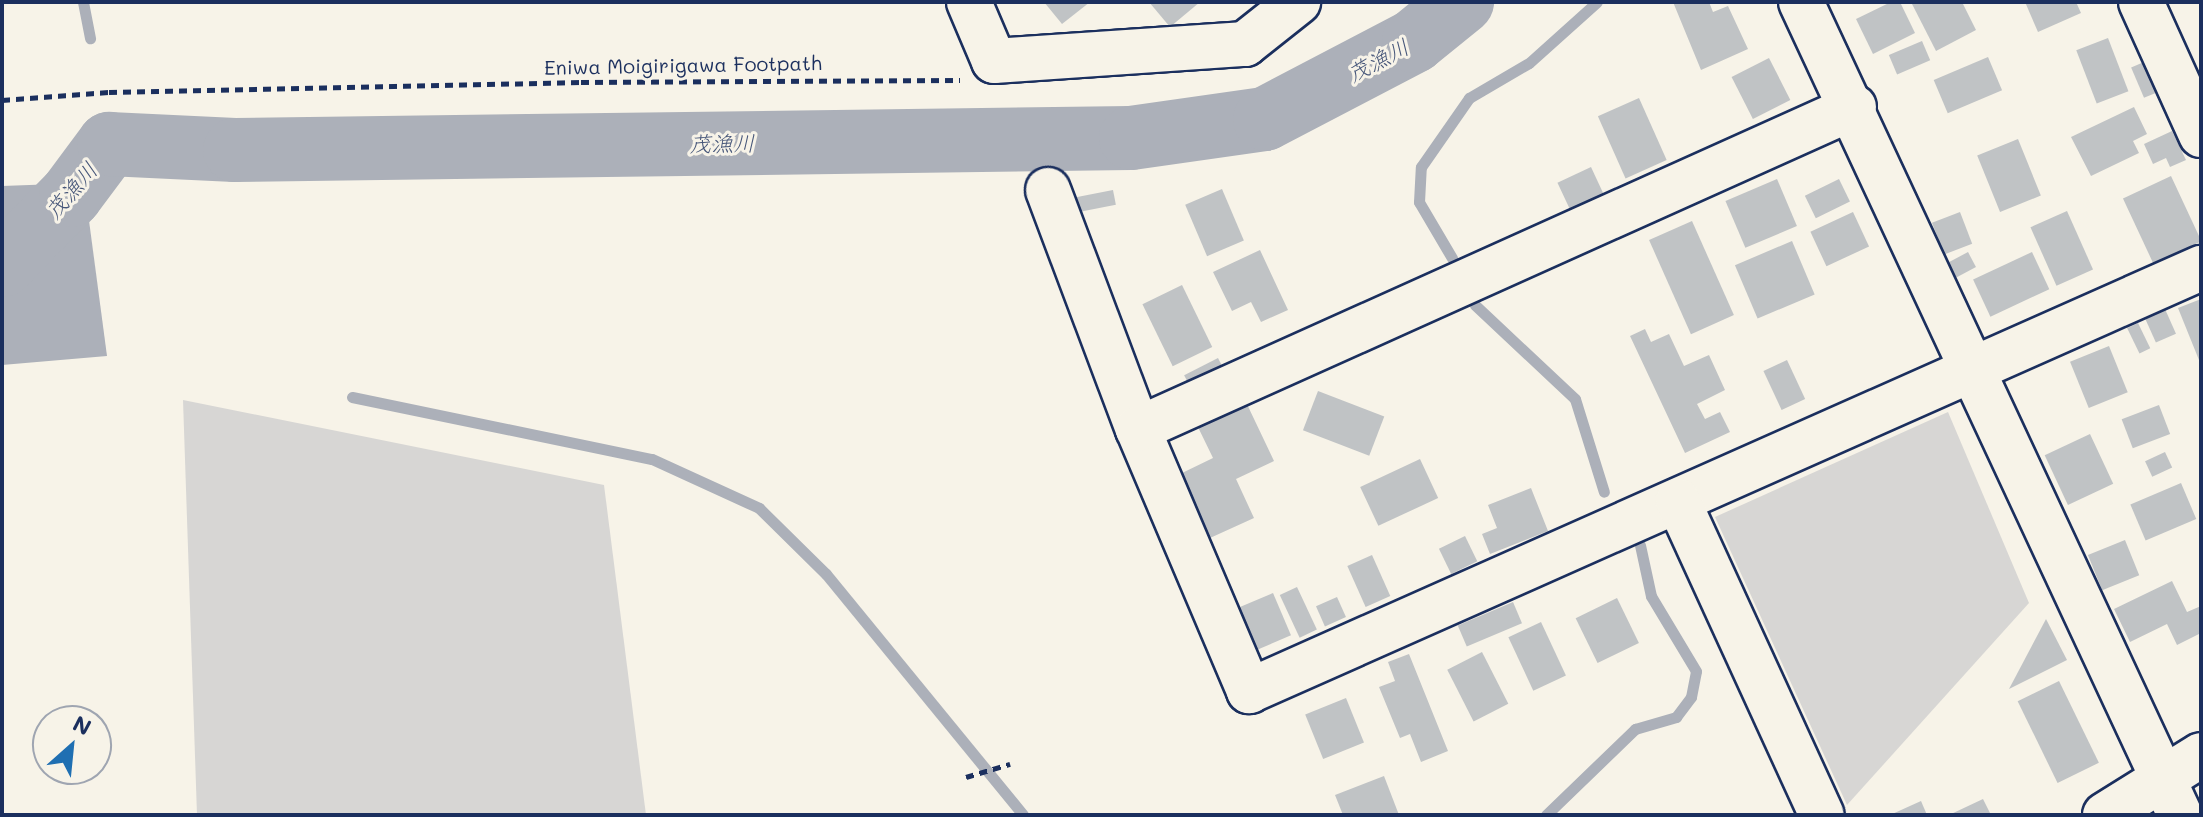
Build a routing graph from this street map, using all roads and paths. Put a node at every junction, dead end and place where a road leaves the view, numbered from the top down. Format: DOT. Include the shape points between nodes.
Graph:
graph roads {
  1 [pos="969,2"];
  2 [pos="1298,2"];
  3 [pos="1801,2"];
  4 [pos="2141,2"];
  5 [pos="965,80"];
  6 [pos="2,100"];
  7 [pos="1854,107"];
  8 [pos="2201,135"];
  9 [pos="1048,190"];
  10 [pos="2201,268"];
  11 [pos="1969,371"];
  12 [pos="1138,429"];
  13 [pos="1678,501"];
  14 [pos="2201,755"];
  15 [pos="1010,764"];
  16 [pos="966,777"];
  17 [pos="2171,797"];
  18 [pos="1822,815"];
  19 [pos="2105,815"];
  1 -- 2 [label="street" via="994,61 1245,44"];
  3 -- 7 [label="street"];
  4 -- 8 [label="street"];
  5 -- 6 [label="path, Eniwa Moigirigawa Footpath" via="549,82 109,92"];
  7 -- 11 [label="street"];
  7 -- 12 [label="street"];
  9 -- 12 [label="street"];
  10 -- 11 [label="street"];
  11 -- 13 [label="street"];
  11 -- 17 [label="street"];
  12 -- 13 [label="street" via="1249,691"];
  13 -- 18 [label="street"];
  14 -- 17 [label="street"];
  15 -- 16 [label="path"];
  17 -- 19 [label="street"];
}
